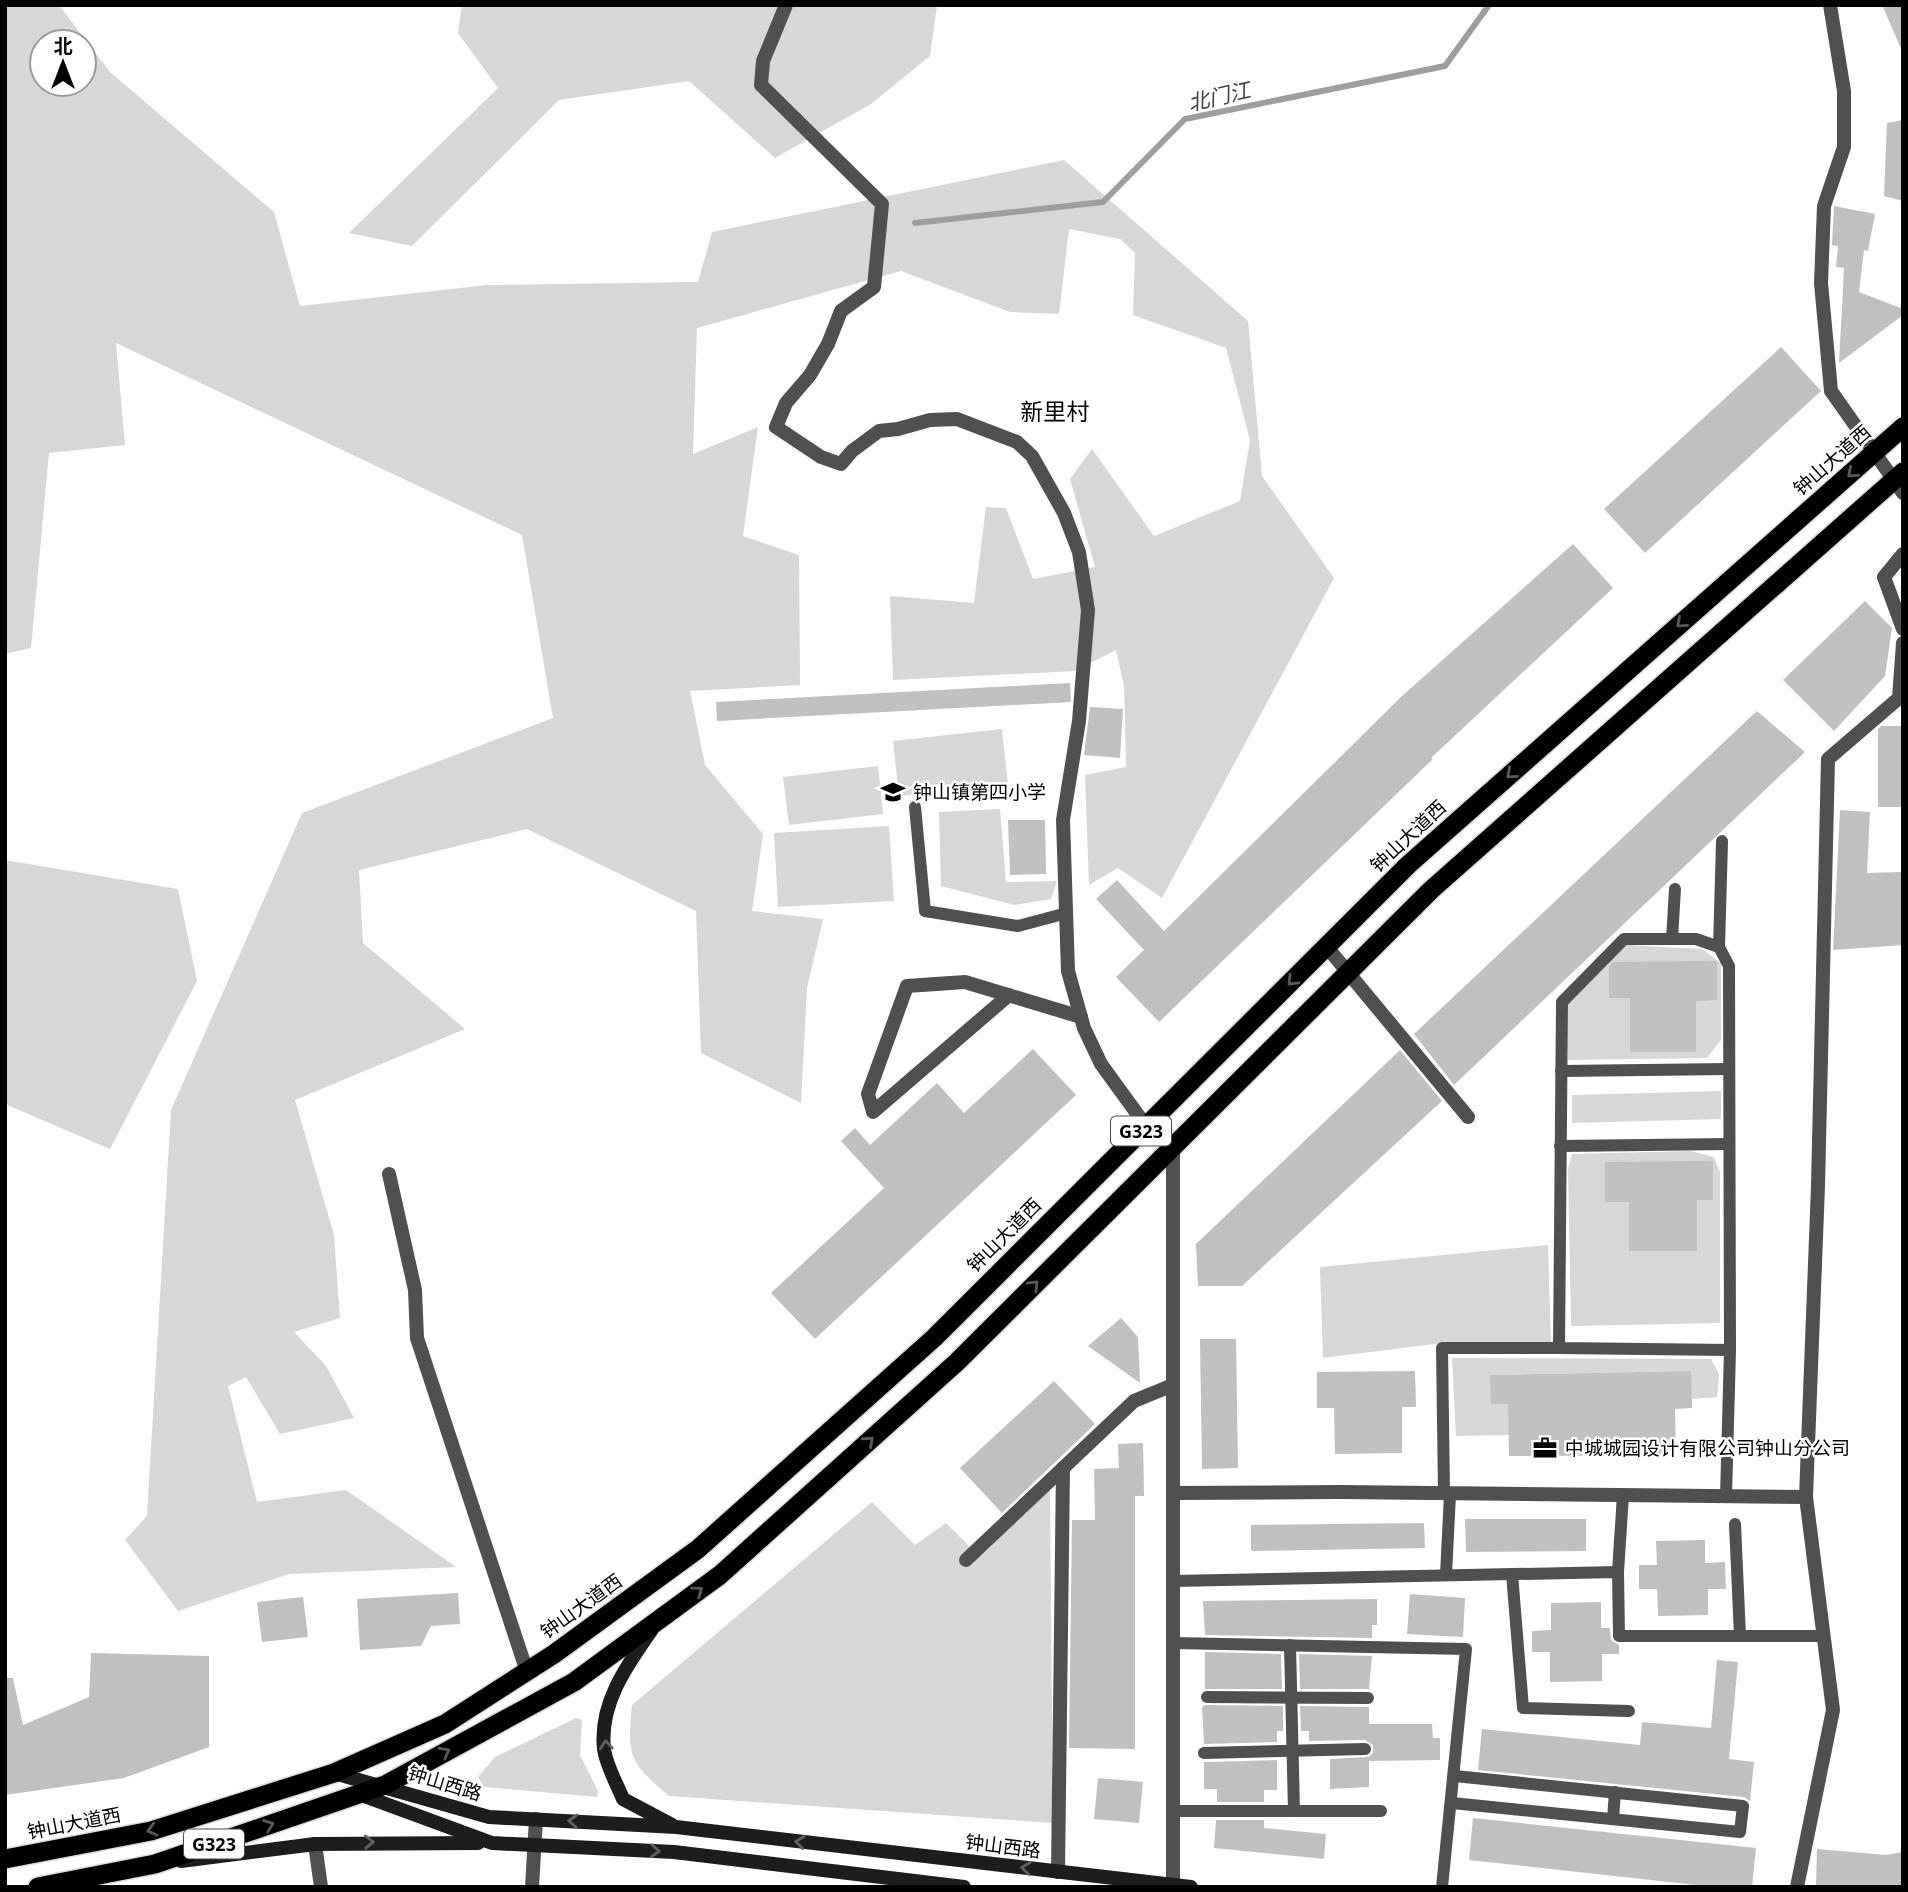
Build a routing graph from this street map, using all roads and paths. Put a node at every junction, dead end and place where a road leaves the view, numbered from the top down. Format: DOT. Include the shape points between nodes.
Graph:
graph roads {
  1 [pos="786,5"];
  2 [pos="1830,5"];
  3 [pos="1903,428"];
  4 [pos="1874,453"];
  5 [pos="1900,482"];
  6 [pos="1903,554"];
  7 [pos="1903,629"];
  8 [pos="1903,643"];
  9 [pos="915,807"];
  10 [pos="1722,841"];
  11 [pos="1675,889"];
  12 [pos="1067,914"];
  13 [pos="1672,939"];
  14 [pos="1326,946"];
  15 [pos="1719,947"];
  16 [pos="1348,972"];
  17 [pos="1009,995"];
  18 [pos="1081,1017"];
  19 [pos="1729,1069"];
  20 [pos="1561,1071"];
  21 [pos="1468,1117"];
  22 [pos="1146,1126"];
  23 [pos="1730,1144"];
  24 [pos="1560,1146"];
  25 [pos="1172,1147"];
  26 [pos="389,1174"];
  27 [pos="1559,1348"];
  28 [pos="1730,1350"];
  29 [pos="1172,1385"];
  30 [pos="1063,1468"];
  31 [pos="1172,1493"];
  32 [pos="1447,1493"];
  33 [pos="1623,1495"];
  34 [pos="1726,1497"];
  35 [pos="1806,1497"];
  36 [pos="1735,1524"];
  37 [pos="966,1560"];
  38 [pos="1618,1572"];
  39 [pos="1512,1574"];
  40 [pos="1446,1575"];
  41 [pos="1172,1581"];
  42 [pos="657,1621"];
  43 [pos="1740,1636"];
  44 [pos="1824,1636"];
  45 [pos="1172,1643"];
  46 [pos="1290,1645"];
  47 [pos="527,1672"];
  48 [pos="1207,1697"];
  49 [pos="1291,1697"];
  50 [pos="1368,1698"];
  51 [pos="1629,1712"];
  52 [pos="1365,1749"];
  53 [pos="1292,1752"];
  54 [pos="1204,1753"];
  55 [pos="334,1773"];
  56 [pos="1455,1776"];
  57 [pos="385,1785"];
  58 [pos="1615,1792"];
  59 [pos="357,1795"];
  60 [pos="1452,1803"];
  61 [pos="1172,1811"];
  62 [pos="1294,1811"];
  63 [pos="1381,1811"];
  64 [pos="536,1819"];
  65 [pos="1613,1819"];
  66 [pos="676,1827"];
  67 [pos="492,1843"];
  68 [pos="316,1844"];
  69 [pos="534,1845"];
  70 [pos="5,1859"];
  71 [pos="155,1864"];
  72 [pos="1058,1872"];
  73 [pos="1172,1886"];
  74 [pos="38,1887"];
  75 [pos="321,1887"];
  76 [pos="532,1887"];
  77 [pos="964,1887"];
  78 [pos="1191,1887"];
  79 [pos="1442,1887"];
  80 [pos="1797,1887"];
  1 -- 12 [label="street" via="763,61 761,85 882,204 874,286 841,311 828,344 786,403 776,428 821,457 841,464 879,431 930,420 957,419 1017,442 1032,456 1064,513 1079,552 1088,610 1079,721 1063,820"];
  2 -- 4 [label="street" via="1844,91 1844,147 1824,206 1821,283 1829,378 1831,391"];
  3 -- 4 [label="highway, 钟山大道西 / G323"];
  4 -- 5 [label="street"];
  4 -- 14 [label="highway, 钟山大道西 / G323, one-way" via="1408,865"];
  5 -- 16 [label="highway, G323" via="1431,890"];
  6 -- 7 [label="street" via="1884,577"];
  8 -- 35 [label="street" via="1899,698 1828,759"];
  9 -- 12 [label="lane" via="925,911 1018,926"];
  10 -- 15 [label="lane"];
  11 -- 13 [label="lane"];
  12 -- 18 [label="street" via="1068,971"];
  13 -- 15 [label="lane" via="1696,939"];
  13 -- 20 [label="lane" via="1624,939 1562,1002"];
  14 -- 16 [label="street"];
  14 -- 22 [label="highway, 钟山大道西 / G323, one-way"];
  15 -- 19 [label="lane" via="1729,966"];
  16 -- 21 [label="street"];
  16 -- 25 [label="highway, G323"];
  17 -- 17 [label="street" via="965,982 906,986 867,1094 873,1112"];
  17 -- 18 [label="street"];
  18 -- 22 [label="street" via="1101,1064"];
  19 -- 20 [label="lane"];
  19 -- 23 [label="lane"];
  20 -- 24 [label="lane"];
  22 -- 25 [label="street"];
  22 -- 47 [label="highway, 钟山大道西 / G323" via="934,1338 698,1549"];
  23 -- 24 [label="lane"];
  23 -- 28 [label="lane"];
  24 -- 27 [label="lane"];
  25 -- 29 [label="street"];
  42 -- 25 [label="highway, G323, one-way" via="720,1575 957,1362"];
  26 -- 47 [label="street" via="415,1290 417,1338"];
  27 -- 28 [label="lane"];
  27 -- 32 [label="lane" via="1442,1348"];
  28 -- 34 [label="lane"];
  29 -- 30 [label="street" via="1134,1401"];
  29 -- 31 [label="street"];
  30 -- 37 [label="street"];
  30 -- 72 [label="street"];
  31 -- 32 [label="street"];
  31 -- 41 [label="street"];
  32 -- 33 [label="street"];
  32 -- 40 [label="lane"];
  33 -- 34 [label="street"];
  33 -- 38 [label="lane"];
  34 -- 35 [label="street"];
  35 -- 44 [label="street"];
  36 -- 43 [label="lane"];
  38 -- 39 [label="lane"];
  38 -- 43 [label="lane" via="1619,1636"];
  39 -- 40 [label="lane"];
  39 -- 51 [label="lane" via="1523,1708"];
  40 -- 41 [label="lane"];
  41 -- 45 [label="street"];
  57 -- 42 [label="highway, G323, one-way" via="574,1682"];
  66 -- 42 [label="main road, one-way" via="623,1799 604,1749 608,1706 621,1674"];
  43 -- 44 [label="lane"];
  44 -- 80 [label="street" via="1833,1710"];
  45 -- 46 [label="lane"];
  45 -- 61 [label="street"];
  46 -- 49 [label="lane"];
  46 -- 56 [label="lane" via="1466,1649"];
  47 -- 55 [label="highway, 钟山大道西 / G323" via="445,1724"];
  48 -- 49 [label="lane"];
  49 -- 50 [label="lane"];
  49 -- 53 [label="lane"];
  52 -- 53 [label="lane"];
  53 -- 54 [label="lane"];
  53 -- 62 [label="lane"];
  55 -- 57 [label="main road, 钟山西路"];
  55 -- 59 [label="main road, 钟山西路"];
  55 -- 70 [label="highway, 钟山大道西 / G323, one-way" via="151,1831"];
  56 -- 58 [label="lane"];
  56 -- 60 [label="lane"];
  57 -- 59 [label="highway, G323"];
  57 -- 64 [label="main road, 钟山西路" via="489,1817"];
  58 -- 65 [label="lane"];
  58 -- 65 [label="lane" via="1743,1805 1740,1832"];
  59 -- 67 [label="main road, 钟山西路"];
  71 -- 59 [label="highway, G323, one-way"];
  60 -- 65 [label="lane"];
  60 -- 79 [label="lane"];
  61 -- 62 [label="lane"];
  61 -- 73 [label="street"];
  62 -- 63 [label="lane"];
  66 -- 64 [label="main road, 钟山西路, one-way"];
  64 -- 69 [label="street"];
  72 -- 66 [label="main road, 钟山西路, one-way"];
  68 -- 67 [label="main road, one-way"];
  67 -- 69 [label="main road, 钟山西路"];
  68 -- 71 [label="main road"];
  68 -- 75 [label="street"];
  69 -- 76 [label="street"];
  69 -- 77 [label="main road, 钟山西路, one-way" via="674,1852"];
  71 -- 74 [label="highway, G323"];
  72 -- 73 [label="main road, 钟山西路"];
  73 -- 78 [label="main road, 钟山西路"];
}
